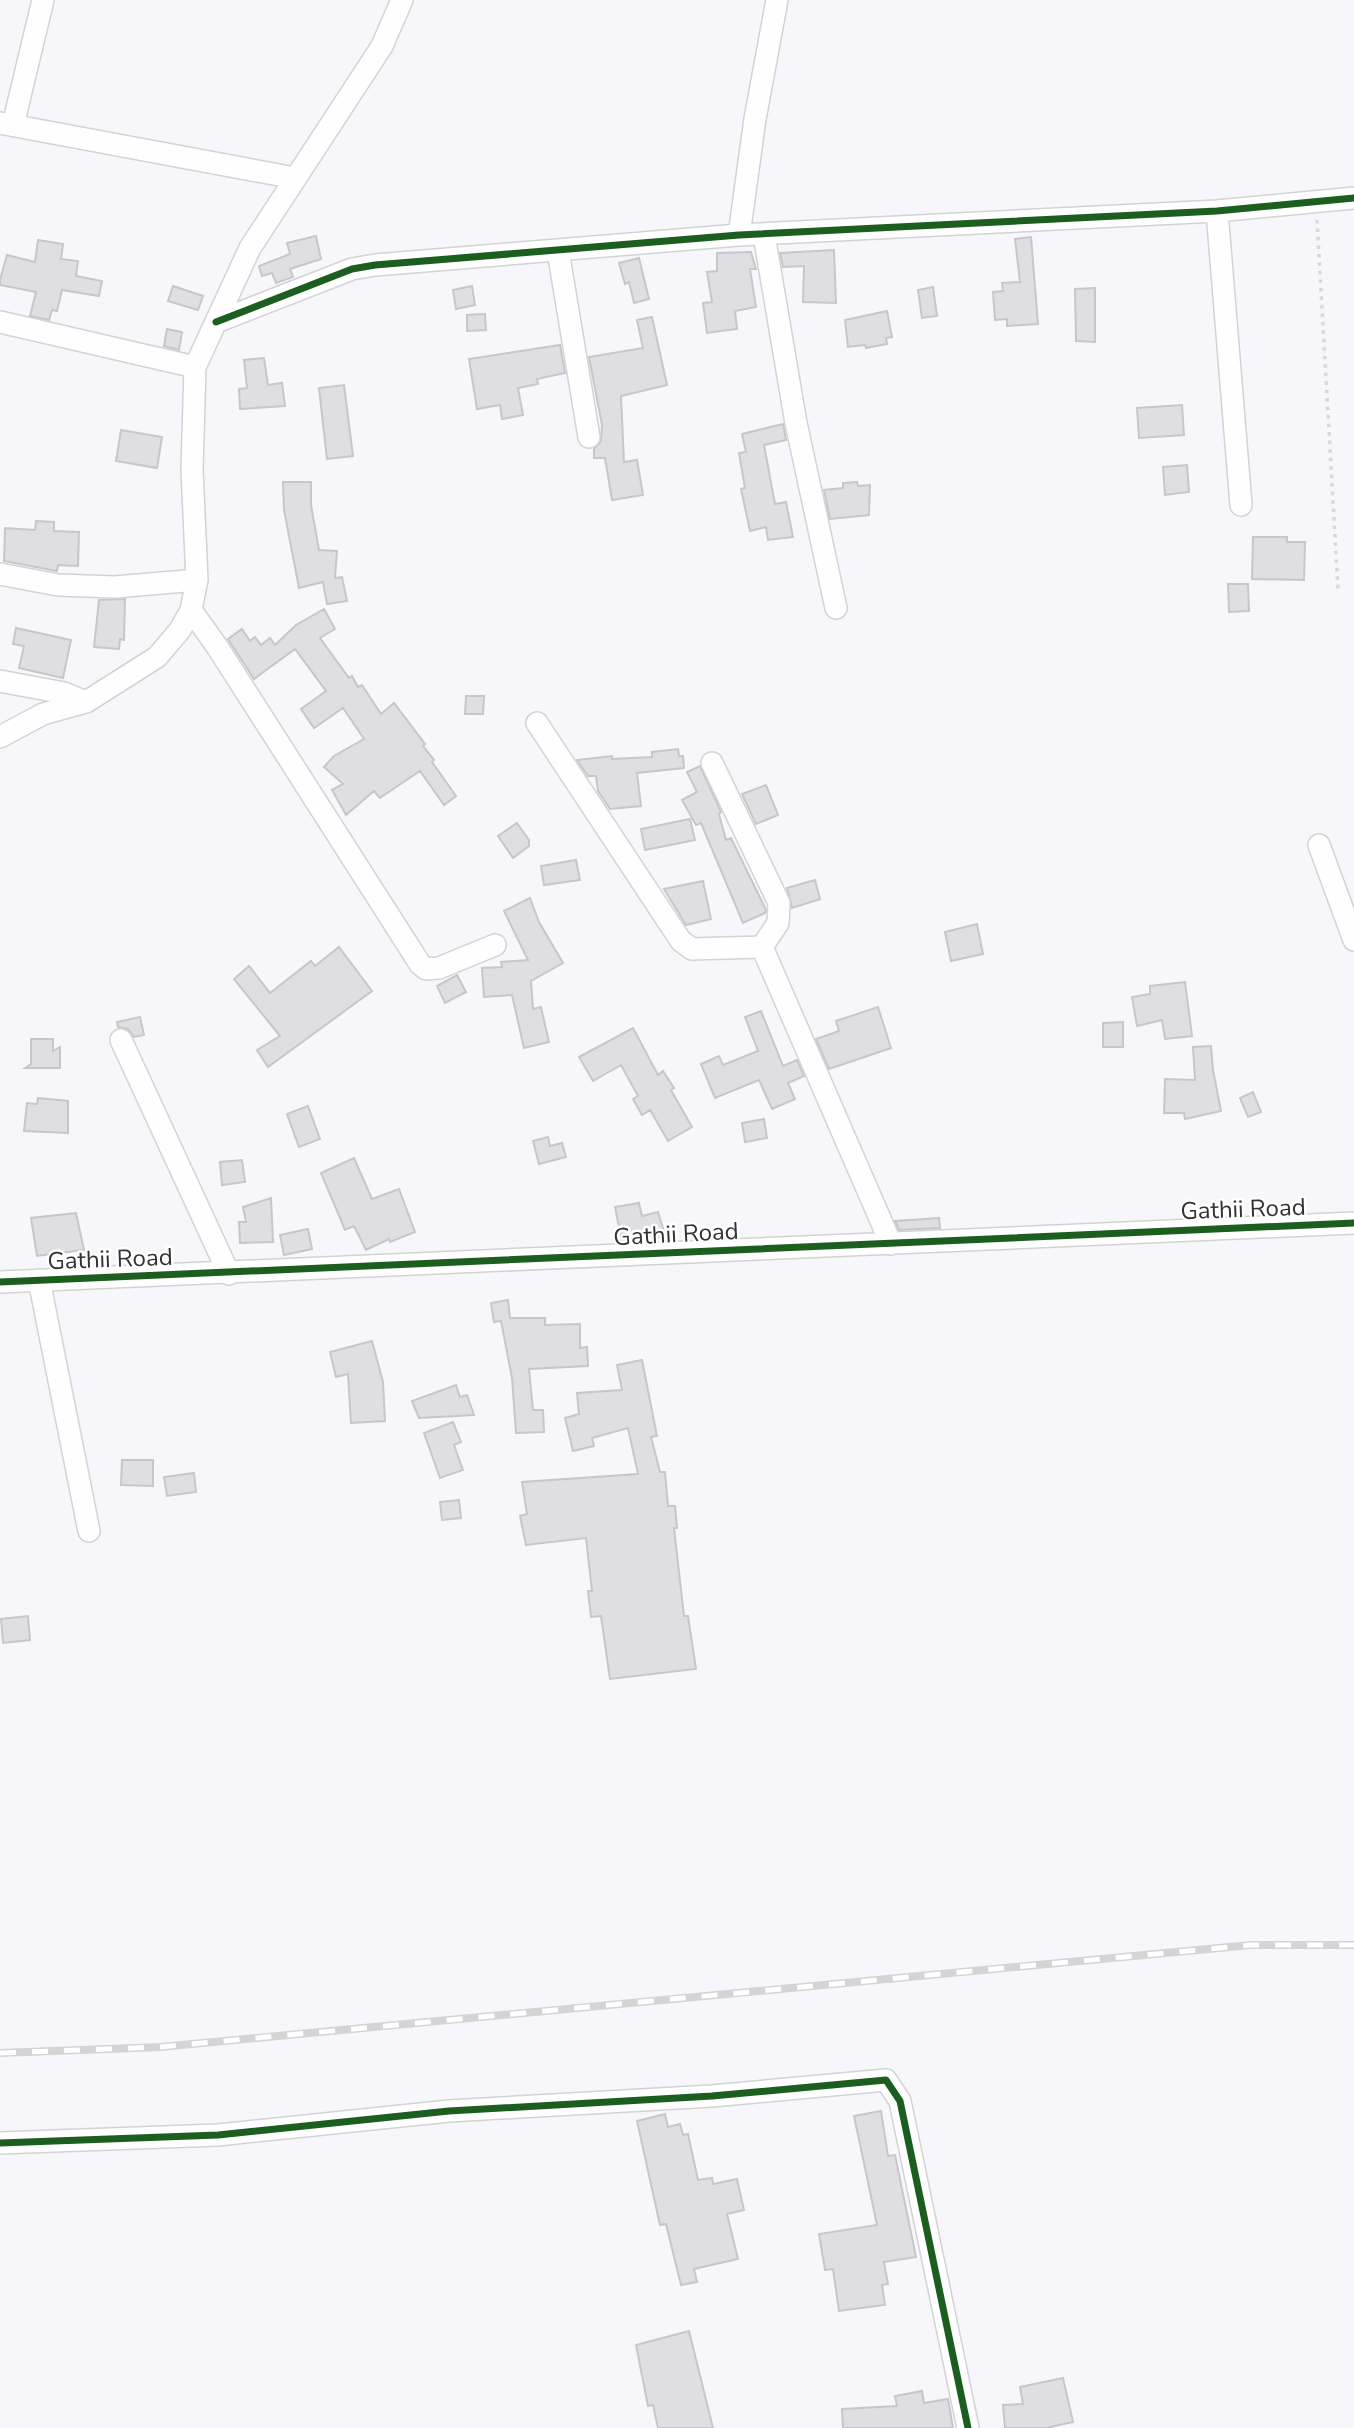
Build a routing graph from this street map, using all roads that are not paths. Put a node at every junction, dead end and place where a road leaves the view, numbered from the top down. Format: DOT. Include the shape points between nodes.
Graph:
graph roads {
  1 [pos="43,0"];
  2 [pos="402,0"];
  3 [pos="777,0"];
  4 [pos="6,124"];
  5 [pos="295,178"];
  6 [pos="1354,198"];
  7 [pos="1217,211"];
  8 [pos="739,235"];
  9 [pos="764,235"];
  10 [pos="558,251"];
  11 [pos="0,322"];
  12 [pos="216,322"];
  13 [pos="195,367"];
  14 [pos="589,438"];
  15 [pos="1241,505"];
  16 [pos="0,574"];
  17 [pos="197,580"];
  18 [pos="836,608"];
  19 [pos="191,610"];
  20 [pos="0,681"];
  21 [pos="86,702"];
  22 [pos="537,723"];
  23 [pos="0,737"];
  24 [pos="712,763"];
  25 [pos="1319,845"];
  26 [pos="1354,940"];
  27 [pos="495,944"];
  28 [pos="762,947"];
  29 [pos="121,1040"];
  30 [pos="1354,1223"];
  31 [pos="891,1244"];
  32 [pos="229,1274"];
  33 [pos="39,1280"];
  34 [pos="0,1282"];
  35 [pos="89,1531"];
  36 [pos="0,2143"];
  37 [pos="968,2428"];
  1 -- 4 [label="street"];
  2 -- 5 [label="street" via="382,46"];
  3 -- 8 [label="street"];
  4 -- 5 [label="street"];
  5 -- 12 [label="street" via="250,248"];
  6 -- 7 [label="street"];
  7 -- 9 [label="street"];
  7 -- 15 [label="street"];
  8 -- 9 [label="street"];
  8 -- 10 [label="street"];
  9 -- 18 [label="street" via="796,423"];
  10 -- 12 [label="street" via="352,269"];
  10 -- 14 [label="street"];
  11 -- 13 [label="street"];
  12 -- 13 [label="street"];
  13 -- 17 [label="street" via="192,470"];
  16 -- 17 [label="street" via="58,585 115,587"];
  17 -- 19 [label="street"];
  19 -- 21 [label="street" via="158,657"];
  19 -- 27 [label="street" via="420,964 426,969 439,968"];
  20 -- 21 [label="street" via="64,693"];
  21 -- 23 [label="street" via="43,714"];
  22 -- 28 [label="street" via="681,942 692,949"];
  24 -- 28 [label="street" via="779,902 778,923"];
  25 -- 26 [label="street"];
  28 -- 31 [label="street"];
  29 -- 32 [label="street"];
  30 -- 31 [label="street, Gathii Road"];
  31 -- 32 [label="street, Gathii Road"];
  32 -- 33 [label="street, Gathii Road"];
  33 -- 34 [label="street, Gathii Road"];
  33 -- 35 [label="street"];
  36 -- 37 [label="street" via="218,2135 449,2111 712,2096 886,2080 900,2101"];
}
